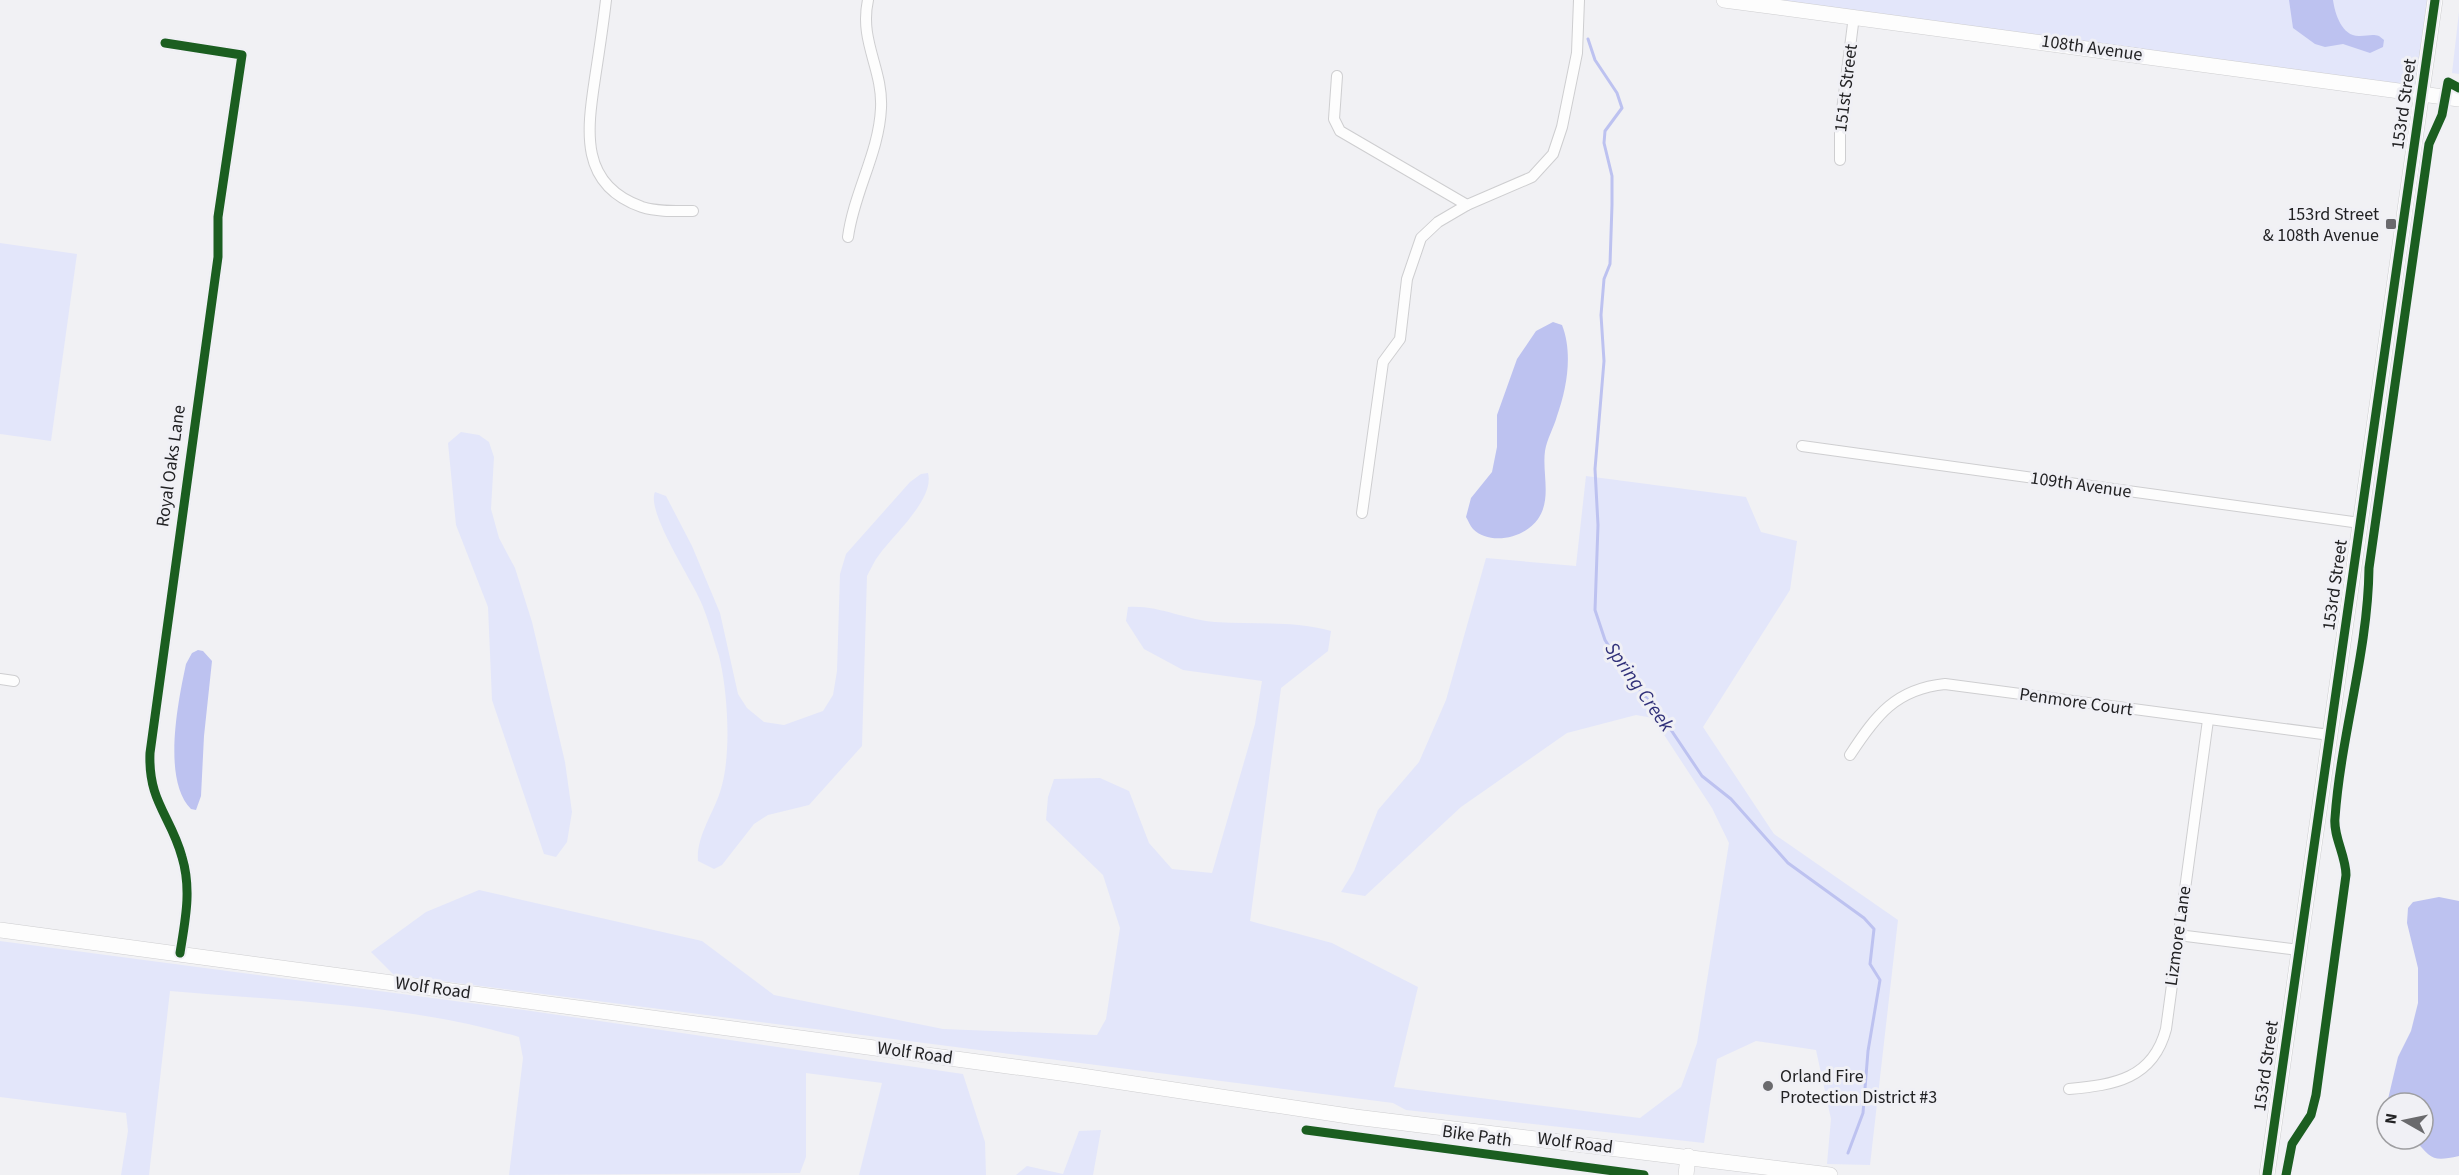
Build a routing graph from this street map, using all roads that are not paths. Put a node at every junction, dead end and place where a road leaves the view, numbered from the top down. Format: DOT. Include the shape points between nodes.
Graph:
graph roads {
  1 [pos="606,0"];
  2 [pos="868,0"];
  3 [pos="1579,0"];
  4 [pos="1724,0"];
  5 [pos="2435,0"];
  6 [pos="1854,16"];
  7 [pos="165,43"];
  8 [pos="1337,76"];
  9 [pos="2422,94"];
  10 [pos="2459,99"];
  11 [pos="1840,160"];
  12 [pos="1467,206"];
  13 [pos="693,211"];
  14 [pos="849,237"];
  15 [pos="1802,446"];
  16 [pos="1362,513"];
  17 [pos="2360,523"];
  18 [pos="0,680"];
  19 [pos="14,681"];
  20 [pos="2208,720"];
  21 [pos="2330,735"];
  22 [pos="1850,755"];
  23 [pos="0,930"];
  24 [pos="2178,935"];
  25 [pos="2300,950"];
  26 [pos="180,954"];
  27 [pos="2068,1089"];
  28 [pos="1688,1156"];
  29 [pos="1686,1175"];
  30 [pos="1830,1175"];
  31 [pos="2267,1175"];
  1 -- 13 [label="street" via="589,120 592,160 606,183 628,201 662,211"];
  2 -- 14 [label="street" via="865,26 881,107 873,152 852,211"];
  3 -- 12 [label="street" via="1577,53 1553,154 1532,177"];
  4 -- 6 [label="street, 108th Avenue"];
  5 -- 9 [label="street, 153rd Street"];
  6 -- 9 [label="street, 108th Avenue"];
  6 -- 11 [label="street, 151st Street" via="1840,126"];
  7 -- 26 [label="street, Royal Oaks Lane" via="242,55 150,753 149,770 157,803 177,841 187,880"];
  8 -- 12 [label="street" via="1334,119 1340,131"];
  9 -- 10 [label="street, 108th Avenue"];
  9 -- 17 [label="street, 153rd Street"];
  12 -- 16 [label="street" via="1438,222 1421,238 1407,279 1400,339 1383,362"];
  15 -- 17 [label="street, 109th Avenue"];
  17 -- 21 [label="street, 153rd Street"];
  18 -- 19 [label="street"];
  20 -- 21 [label="street, Penmore Court"];
  20 -- 22 [label="street, Penmore Court" via="1946,684 1922,686 1896,700 1874,721"];
  20 -- 24 [label="street, Lizmore Lane"];
  21 -- 25 [label="street, 153rd Street"];
  23 -- 26 [label="street, Wolf Road"];
  24 -- 25 [label="street"];
  24 -- 27 [label="street, Lizmore Lane" via="2161,1049 2130,1076"];
  25 -- 31 [label="street, 153rd Street"];
  26 -- 28 [label="street, Wolf Road" via="1051,1071 1365,1118"];
  28 -- 29 [label="street"];
  28 -- 30 [label="street, Wolf Road"];
}
